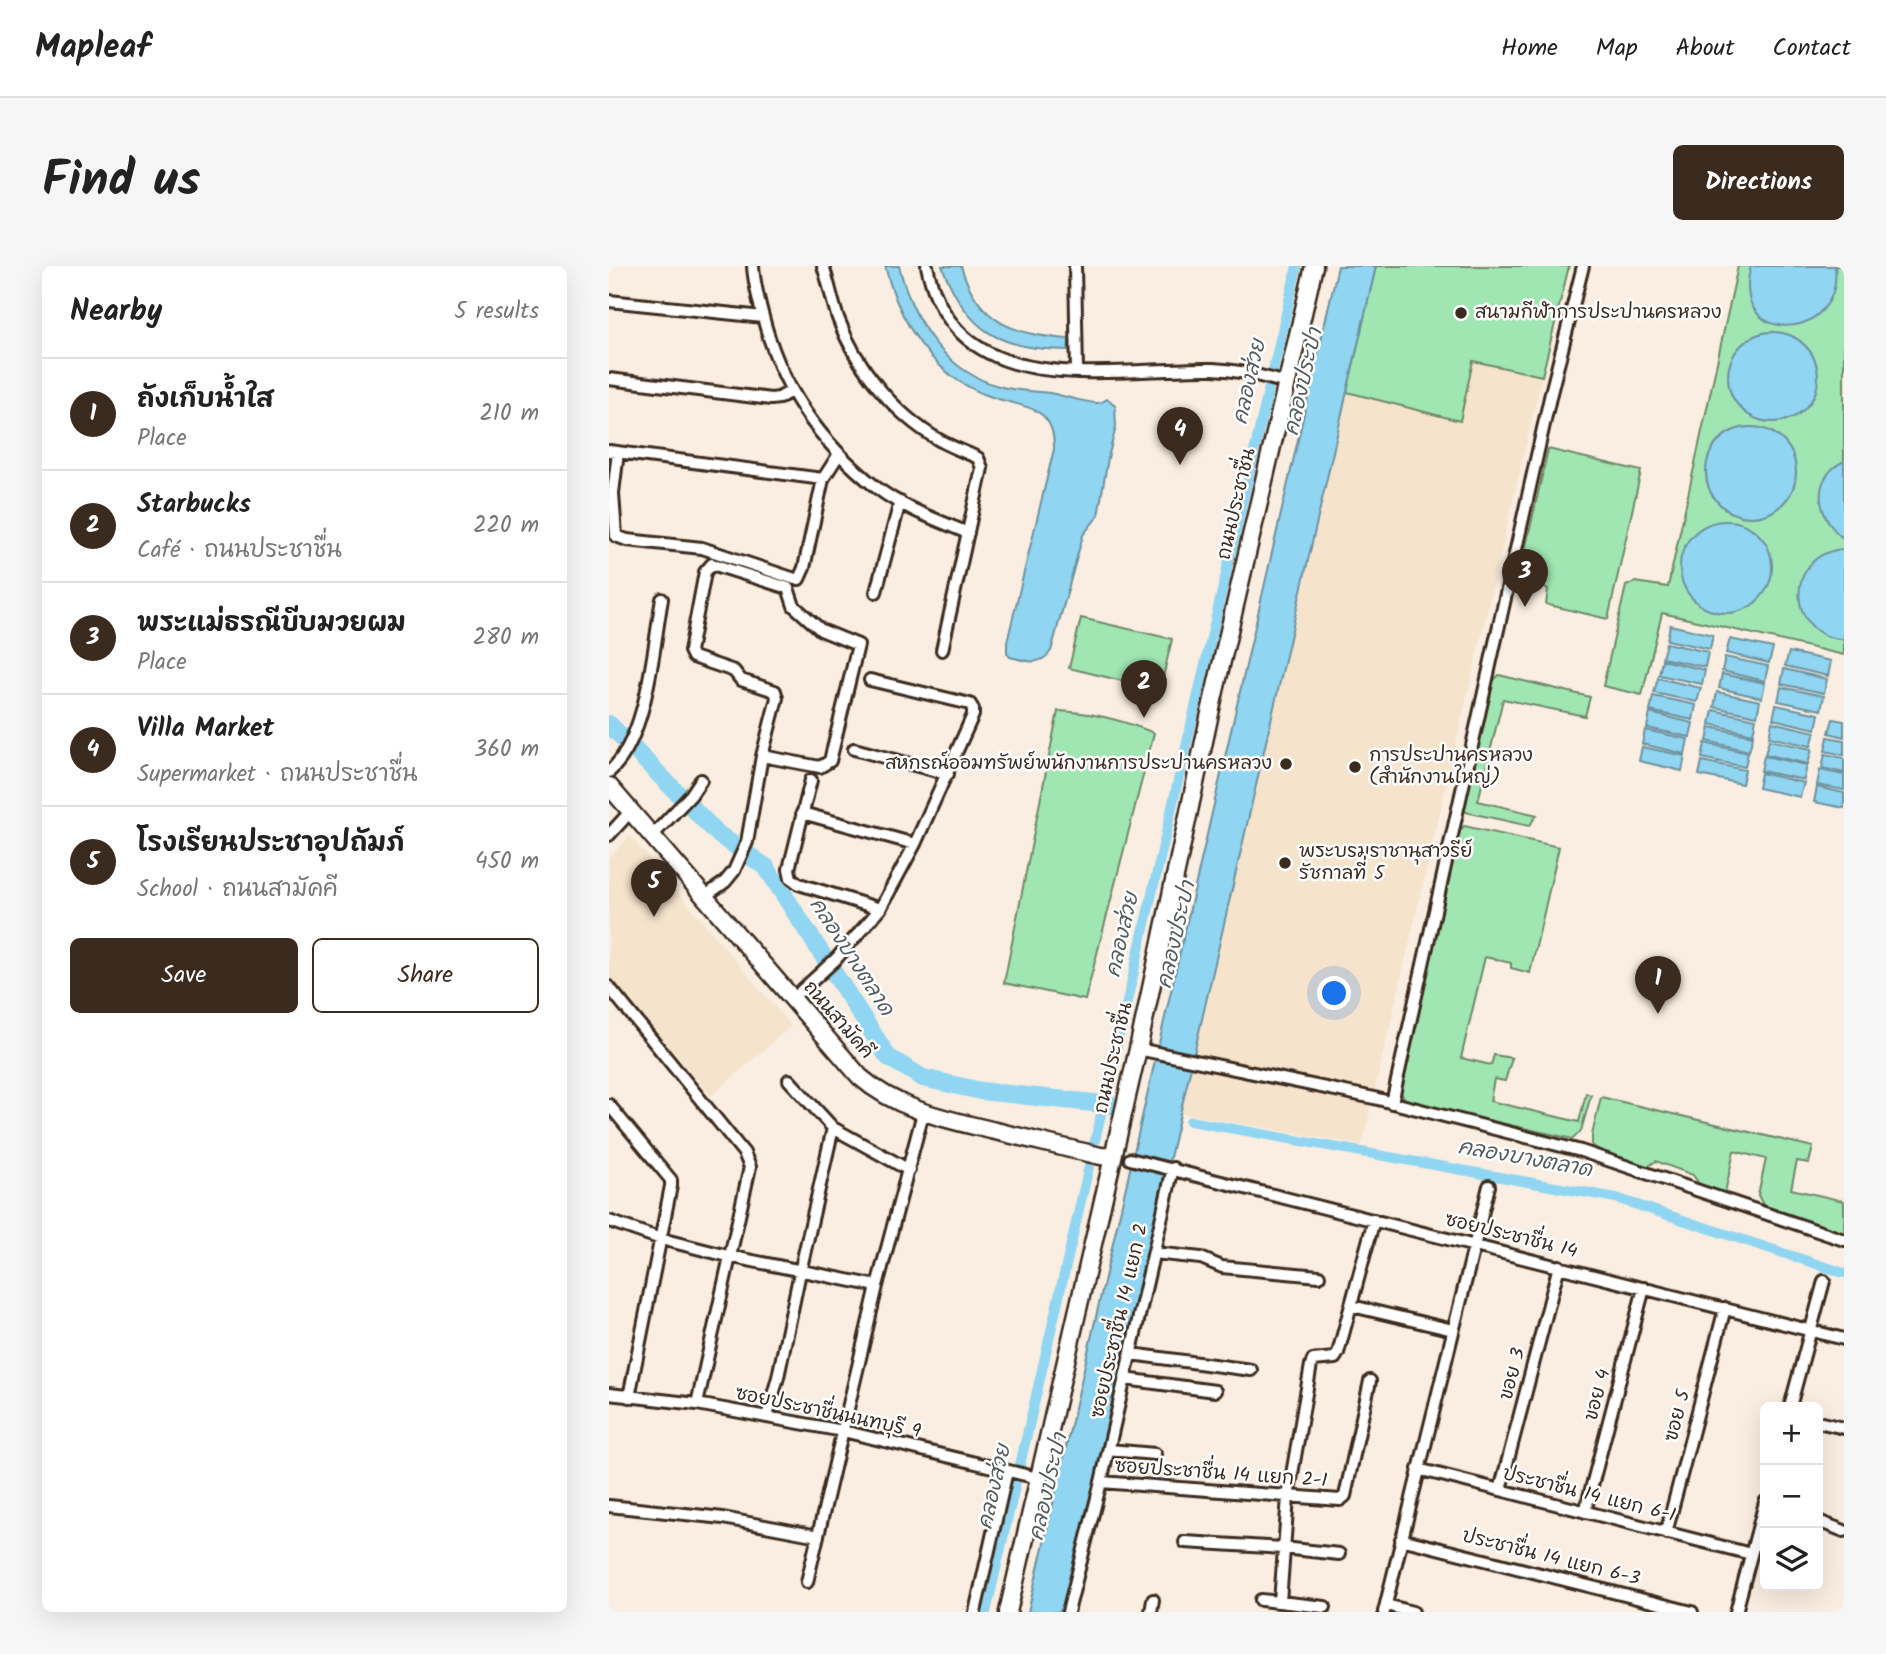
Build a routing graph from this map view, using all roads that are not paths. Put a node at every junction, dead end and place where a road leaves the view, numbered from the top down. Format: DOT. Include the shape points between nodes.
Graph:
graph roads {
  1 [pos="753,266"];
  2 [pos="823,266"];
  3 [pos="927,266"];
  4 [pos="1075,266"];
  5 [pos="1314,266"];
  6 [pos="1583,266"];
  7 [pos="609,301"];
  8 [pos="763,317"];
  9 [pos="1077,372"];
  10 [pos="609,379"];
  11 [pos="1282,382"];
  12 [pos="791,391"];
  13 [pos="613,451"];
  14 [pos="839,454"];
  15 [pos="823,479"];
  16 [pos="900,502"];
  17 [pos="968,533"];
  18 [pos="876,592"];
  19 [pos="661,598"];
  20 [pos="942,650"];
  21 [pos="870,680"];
  22 [pos="854,749"];
  23 [pos="762,756"];
  24 [pos="609,772"];
  25 [pos="948,774"];
  26 [pos="701,780"];
  27 [pos="811,780"];
  28 [pos="609,786"];
  29 [pos="631,811"];
  30 [pos="802,813"];
  31 [pos="609,835"];
  32 [pos="652,836"];
  33 [pos="915,844"];
  34 [pos="704,897"];
  35 [pos="880,909"];
  36 [pos="609,987"];
  37 [pos="801,991"];
  38 [pos="1144,1051"];
  39 [pos="789,1080"];
  40 [pos="1392,1103"];
  41 [pos="609,1105"];
  42 [pos="923,1113"];
  43 [pos="833,1128"];
  44 [pos="1115,1157"];
  45 [pos="1172,1168"];
  46 [pos="909,1170"];
  47 [pos="1489,1186"];
  48 [pos="609,1220"];
  49 [pos="1374,1220"];
  50 [pos="660,1239"];
  51 [pos="1844,1240"];
  52 [pos="1474,1245"];
  53 [pos="1154,1252"];
  54 [pos="728,1256"];
  55 [pos="1559,1266"];
  56 [pos="800,1272"];
  57 [pos="1319,1276"];
  58 [pos="1824,1281"];
  59 [pos="877,1286"];
  60 [pos="1644,1288"];
  61 [pos="1352,1306"];
  62 [pos="1725,1308"];
  63 [pos="1453,1330"];
  64 [pos="1811,1330"];
  65 [pos="1844,1339"];
  66 [pos="1131,1354"];
  67 [pos="1251,1370"];
  68 [pos="1125,1379"];
  69 [pos="1370,1381"];
  70 [pos="1215,1391"];
  71 [pos="609,1394"];
  72 [pos="629,1397"];
  73 [pos="1791,1402"];
  74 [pos="697,1404"];
  75 [pos="767,1417"];
  76 [pos="1823,1423"];
  77 [pos="1844,1428"];
  78 [pos="843,1431"];
  79 [pos="1109,1450"];
  80 [pos="1155,1454"];
  81 [pos="1417,1469"];
  82 [pos="1009,1471"];
  83 [pos="1033,1477"];
  84 [pos="1101,1482"];
  85 [pos="1500,1490"];
  86 [pos="1288,1497"];
  87 [pos="609,1506"];
  88 [pos="1585,1512"];
  89 [pos="1760,1522"];
  90 [pos="1823,1523"];
  91 [pos="1844,1531"];
  92 [pos="1666,1532"];
  93 [pos="818,1536"];
  94 [pos="1401,1539"];
  95 [pos="1185,1542"];
  96 [pos="1283,1548"];
  97 [pos="1339,1555"];
  98 [pos="1751,1555"];
  99 [pos="807,1582"];
  100 [pos="1261,1600"];
  101 [pos="1280,1602"];
  102 [pos="1325,1607"];
  103 [pos="1385,1608"];
  104 [pos="975,1612"];
  105 [pos="1008,1612"];
  106 [pos="1069,1612"];
  107 [pos="1413,1612"];
  108 [pos="1692,1612"];
  109 [pos="1736,1612"];
  1 -- 8 [label="street"];
  2 -- 17 [label="street" via="843,328 878,387 918,426 981,462"];
  3 -- 9 [label="street" via="944,312 975,344 1013,365"];
  4 -- 9 [label="street"];
  5 -- 11 [label="main road, ถนนประชาชื่น"];
  6 -- 40 [label="street"];
  7 -- 8 [label="street"];
  8 -- 12 [label="street"];
  9 -- 11 [label="street" via="1215,369"];
  10 -- 12 [label="street" via="771,399"];
  11 -- 38 [label="main road, ถนนประชาชื่น" via="1212,704"];
  12 -- 14 [label="street"];
  13 -- 15 [label="street"];
  13 -- 15 [label="street" via="616,536 702,548 795,579 804,568"];
  14 -- 15 [label="street"];
  14 -- 16 [label="street"];
  16 -- 17 [label="street"];
  16 -- 18 [label="street"];
  17 -- 20 [label="street"];
  19 -- 24 [label="street" via="643,710 626,751"];
  21 -- 25 [label="street" via="969,704 973,716"];
  22 -- 25 [label="street"];
  23 -- 23 [label="street" via="820,767 830,761 858,645 821,630 795,606 788,589 712,564 705,572 690,651 693,657 734,671 741,680 775,691"];
  23 -- 34 [label="street" via="747,842 734,871"];
  25 -- 33 [label="street"];
  26 -- 32 [label="street"];
  27 -- 30 [label="street"];
  28 -- 29 [label="main road, ถนนสามัคคี"];
  29 -- 31 [label="street"];
  29 -- 32 [label="main road, ถนนสามัคคี"];
  30 -- 33 [label="street"];
  30 -- 35 [label="street" via="791,878"];
  32 -- 34 [label="main road, ถนนสามัคคี"];
  33 -- 35 [label="street"];
  34 -- 42 [label="main road, ถนนสามัคคี" via="859,1077 886,1097"];
  35 -- 37 [label="street" via="837,959"];
  36 -- 54 [label="street" via="748,1160"];
  38 -- 40 [label="street"];
  38 -- 44 [label="main road, ถนนประชาชื่น"];
  39 -- 43 [label="street"];
  40 -- 51 [label="street" via="1584,1152"];
  41 -- 50 [label="street" via="671,1180"];
  42 -- 44 [label="main road, ถนนสามัคคี"];
  42 -- 46 [label="street"];
  43 -- 46 [label="street"];
  43 -- 56 [label="street"];
  44 -- 45 [label="street, ซอยประชาชื่น 14"];
  44 -- 83 [label="main road, ถนนประชาชื่น"];
  45 -- 49 [label="street, ซอยประชาชื่น 14"];
  45 -- 53 [label="street, ซอยประชาชื่น 14 แยก 2"];
  46 -- 59 [label="street"];
  47 -- 52 [label="street"];
  48 -- 50 [label="street"];
  49 -- 52 [label="street, ซอยประชาชื่น 14"];
  49 -- 61 [label="street"];
  50 -- 54 [label="street"];
  50 -- 72 [label="street"];
  52 -- 55 [label="street, ซอยประชาชื่น 14"];
  52 -- 63 [label="street"];
  53 -- 57 [label="street" via="1201,1258 1222,1267"];
  53 -- 66 [label="street, ซอยประชาชื่น 14 แยก 2"];
  54 -- 56 [label="street"];
  54 -- 74 [label="street"];
  55 -- 60 [label="street, ซอยประชาชื่น 14"];
  55 -- 85 [label="street, ขอย 3"];
  56 -- 59 [label="street"];
  56 -- 75 [label="street"];
  58 -- 64 [label="street"];
  59 -- 78 [label="street"];
  60 -- 62 [label="street, ซอยประชาชื่น 14"];
  60 -- 88 [label="street, ขอย 4"];
  61 -- 63 [label="street"];
  61 -- 86 [label="street" via="1335,1358 1319,1358 1311,1365"];
  62 -- 64 [label="street, ซอยประชาชื่น 14"];
  62 -- 92 [label="street, ฃอย 5"];
  63 -- 81 [label="street"];
  64 -- 65 [label="street, ซอยประชาชื่น 14"];
  64 -- 73 [label="street"];
  66 -- 67 [label="street"];
  66 -- 68 [label="street, ซอยประชาชื่น 14 แยก 2"];
  68 -- 70 [label="street"];
  68 -- 79 [label="street, ซอยประชาชื่น 14 แยก 2"];
  69 -- 86 [label="street, ซอยประชาชื่น 14 แยก 2-1" via="1345,1496 1334,1501"];
  71 -- 72 [label="street, ซอยประชาชื่นนนทบุรี 9"];
  72 -- 74 [label="street, ซอยประชาชื่นนนทบุรี 9"];
  74 -- 75 [label="street, ซอยประชาชื่นนนทบุรี 9"];
  75 -- 78 [label="street, ซอยประชาชื่นนนทบุรี 9"];
  76 -- 77 [label="street"];
  78 -- 82 [label="street, ซอยประชาชื่นนนทบุรี 9"];
  78 -- 93 [label="street"];
  79 -- 80 [label="street"];
  79 -- 84 [label="street, ซอยประชาชื่น 14 แยก 2"];
  81 -- 85 [label="street, ประชาชื่น 14 แยก 6-1"];
  81 -- 94 [label="street"];
  82 -- 83 [label="street, ซอยประชาชื่นนนทบุรี 9"];
  82 -- 104 [label="street"];
  83 -- 105 [label="main road, ถนนประชาชื่น"];
  84 -- 86 [label="street, ซอยประชาชื่น 14 แยก 2-1"];
  84 -- 106 [label="street, ซอยประชาชื่น 14 แยก 2"];
  85 -- 88 [label="street, ประชาชื่น 14 แยก 6-1"];
  86 -- 96 [label="street"];
  87 -- 93 [label="street" via="723,1518"];
  88 -- 92 [label="street, ประชาชื่น 14 แยก 6-1"];
  89 -- 98 [label="street"];
  90 -- 91 [label="street"];
  92 -- 98 [label="street, ประชาชื่น 14 แยก 6-1"];
  93 -- 99 [label="street"];
  94 -- 103 [label="street"];
  94 -- 108 [label="street, ประชาชื่น 14 แยก 6-3"];
  95 -- 96 [label="street"];
  96 -- 97 [label="street"];
  96 -- 101 [label="street"];
  98 -- 109 [label="street"];
  100 -- 101 [label="street"];
  101 -- 102 [label="street"];
  103 -- 107 [label="street"];
}
